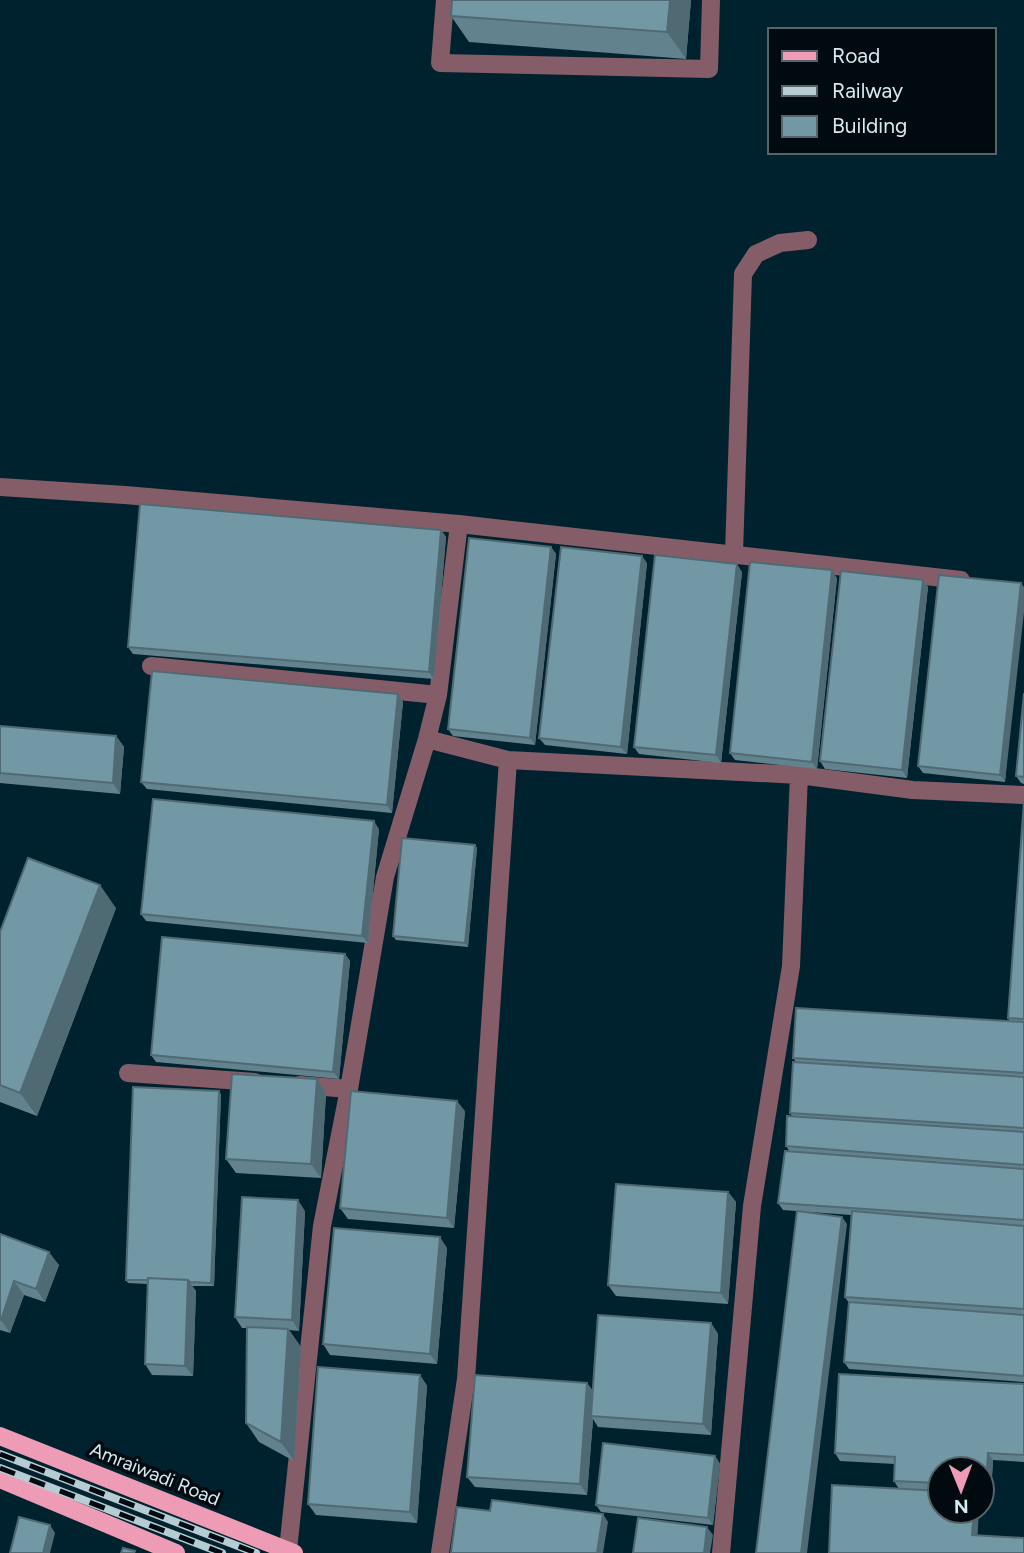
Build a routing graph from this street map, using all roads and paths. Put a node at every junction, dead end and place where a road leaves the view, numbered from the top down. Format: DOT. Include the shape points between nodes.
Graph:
graph roads {
  1 [pos="445,0"];
  2 [pos="711,0"];
  3 [pos="808,240"];
  4 [pos="0,487"];
  5 [pos="459,524"];
  6 [pos="734,554"];
  7 [pos="983,582"];
  8 [pos="151,666"];
  9 [pos="438,695"];
  10 [pos="427,739"];
  11 [pos="508,760"];
  12 [pos="799,775"];
  13 [pos="1024,795"];
  14 [pos="128,1073"];
  15 [pos="349,1089"];
  16 [pos="0,1436"];
  17 [pos="0,1479"];
  18 [pos="291,1551"];
  19 [pos="176,1553"];
  20 [pos="440,1553"];
  21 [pos="721,1553"];
  1 -- 2 [label="street" via="440,63 709,69"];
  3 -- 6 [label="street" via="780,243 756,254 743,274"];
  4 -- 5 [label="street"];
  5 -- 6 [label="street"];
  5 -- 9 [label="street"];
  6 -- 7 [label="street"];
  8 -- 9 [label="street"];
  9 -- 10 [label="street"];
  10 -- 11 [label="street"];
  10 -- 15 [label="street" via="385,877"];
  11 -- 12 [label="street"];
  11 -- 20 [label="street" via="466,1379"];
  12 -- 13 [label="street" via="913,790"];
  12 -- 21 [label="street" via="791,966 752,1206"];
  14 -- 15 [label="street"];
  15 -- 18 [label="street" via="322,1226"];
  16 -- 18 [label="main road, Amraiwadi Road"];
  17 -- 19 [label="main road"];
}
